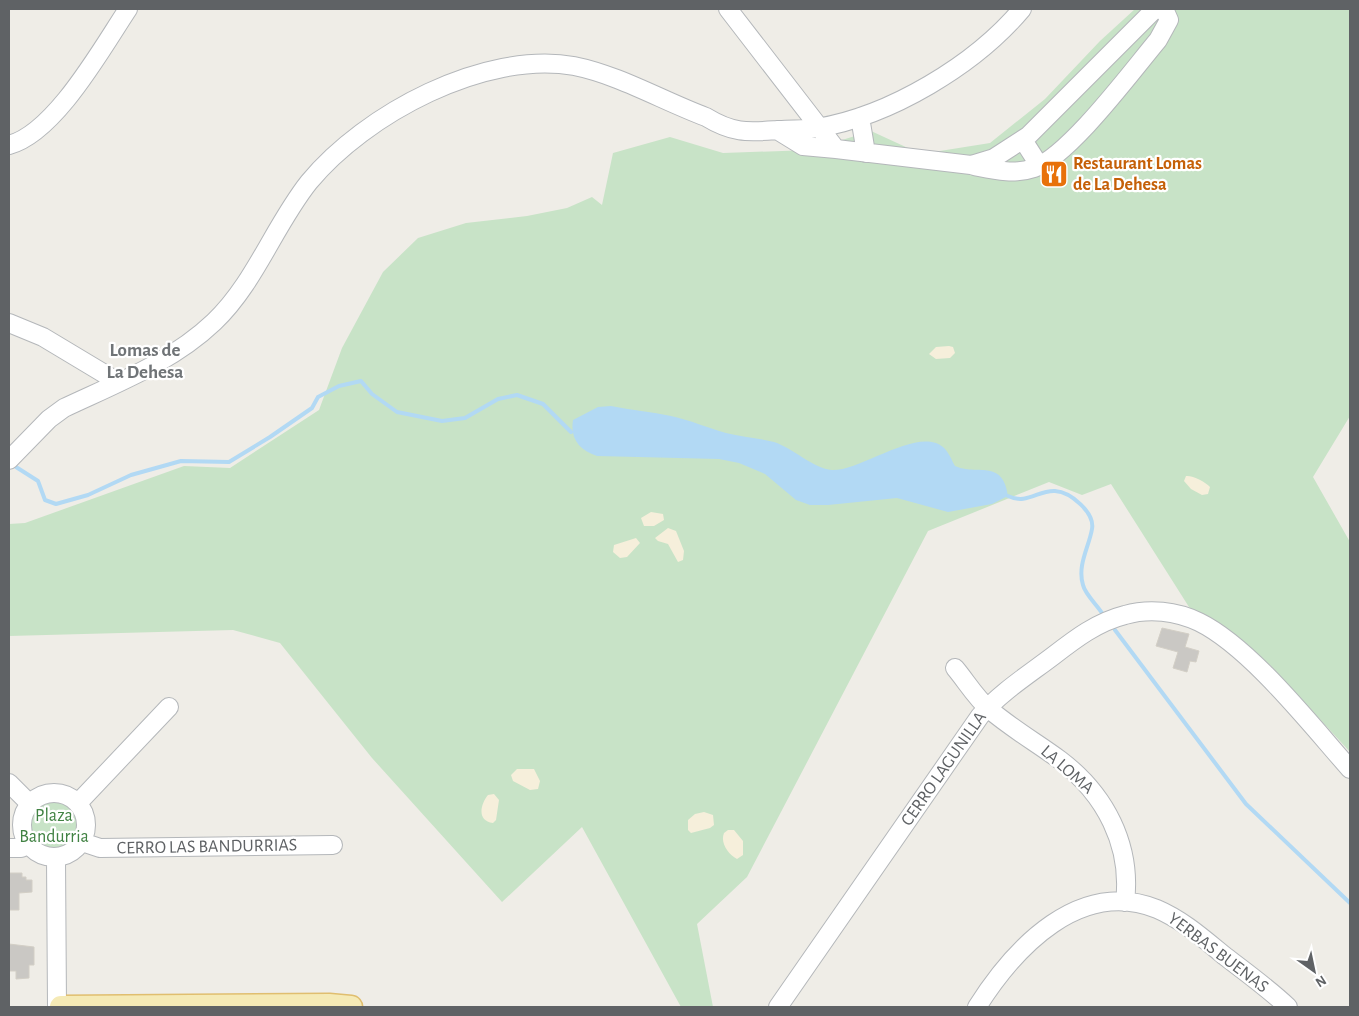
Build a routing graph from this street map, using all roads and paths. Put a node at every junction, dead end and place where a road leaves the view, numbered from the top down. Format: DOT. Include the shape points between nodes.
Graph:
graph roads {
  1 [pos="128,9"];
  2 [pos="728,9"];
  3 [pos="1022,9"];
  4 [pos="1156,9"];
  5 [pos="798,99"];
  6 [pos="860,117"];
  7 [pos="819,128"];
  8 [pos="782,130"];
  9 [pos="1022,140"];
  10 [pos="9,145"];
  11 [pos="836,149"];
  12 [pos="866,153"];
  13 [pos="969,165"];
  14 [pos="1039,165"];
  15 [pos="9,323"];
  16 [pos="118,382"];
  17 [pos="9,460"];
  18 [pos="955,668"];
  19 [pos="169,708"];
  20 [pos="987,708"];
  21 [pos="1350,769"];
  22 [pos="9,783"];
  23 [pos="30,804"];
  24 [pos="78,804"];
  25 [pos="82,842"];
  26 [pos="28,845"];
  27 [pos="333,845"];
  28 [pos="9,848"];
  29 [pos="56,858"];
  30 [pos="1125,902"];
  31 [pos="57,1007"];
  32 [pos="61,1007"];
  33 [pos="351,1007"];
  34 [pos="778,1007"];
  35 [pos="978,1007"];
  36 [pos="1288,1007"];
  1 -- 10 [label="street" via="65,101 42,125"];
  2 -- 5 [label="street"];
  3 -- 6 [label="street" via="972,57 904,98"];
  4 -- 9 [label="street"];
  4 -- 14 [label="street" via="1165,11 1169,20 1158,40 1065,149"];
  5 -- 7 [label="street"];
  5 -- 8 [label="street"];
  6 -- 7 [label="street"];
  6 -- 12 [label="street"];
  7 -- 8 [label="street"];
  7 -- 11 [label="street"];
  8 -- 11 [label="street" via="804,146"];
  8 -- 16 [label="street" via="761,133 721,126 594,71 572,66 505,66 482,71 451,83 388,116 336,154 285,215 240,292 216,320 172,356"];
  9 -- 13 [label="street" via="994,158"];
  9 -- 14 [label="street"];
  11 -- 12 [label="street"];
  12 -- 13 [label="street"];
  13 -- 14 [label="street" via="1010,172"];
  15 -- 16 [label="street" via="43,337"];
  16 -- 17 [label="street" via="49,418"];
  18 -- 20 [label="street, LA LOMA"];
  19 -- 24 [label="street"];
  20 -- 21 [label="street, CERRO LAGUNILLA" via="1068,644 1104,622 1138,612 1173,614 1208,627 1230,644 1276,687"];
  20 -- 30 [label="street, LA LOMA" via="1070,768 1099,800 1115,828 1123,851 1127,876"];
  20 -- 34 [label="street, CERRO LAGUNILLA"];
  22 -- 23 [label="street"];
  23 -- 24 [label="street" via="38,797 59,794"];
  23 -- 26 [label="street" via="22,824"];
  24 -- 25 [label="street" via="86,822"];
  25 -- 27 [label="street, CERRO LAS BANDURRIAS" via="100,848"];
  25 -- 29 [label="street" via="69,854"];
  26 -- 28 [label="street"];
  26 -- 29 [label="street" via="43,856"];
  29 -- 31 [label="street"];
  30 -- 35 [label="street, YERBAS BUENAS" via="1086,906 1047,927 1009,964"];
  30 -- 36 [label="street, YERBAS BUENAS" via="1150,906 1177,919"];
  32 -- 33 [label="main road"];
}
